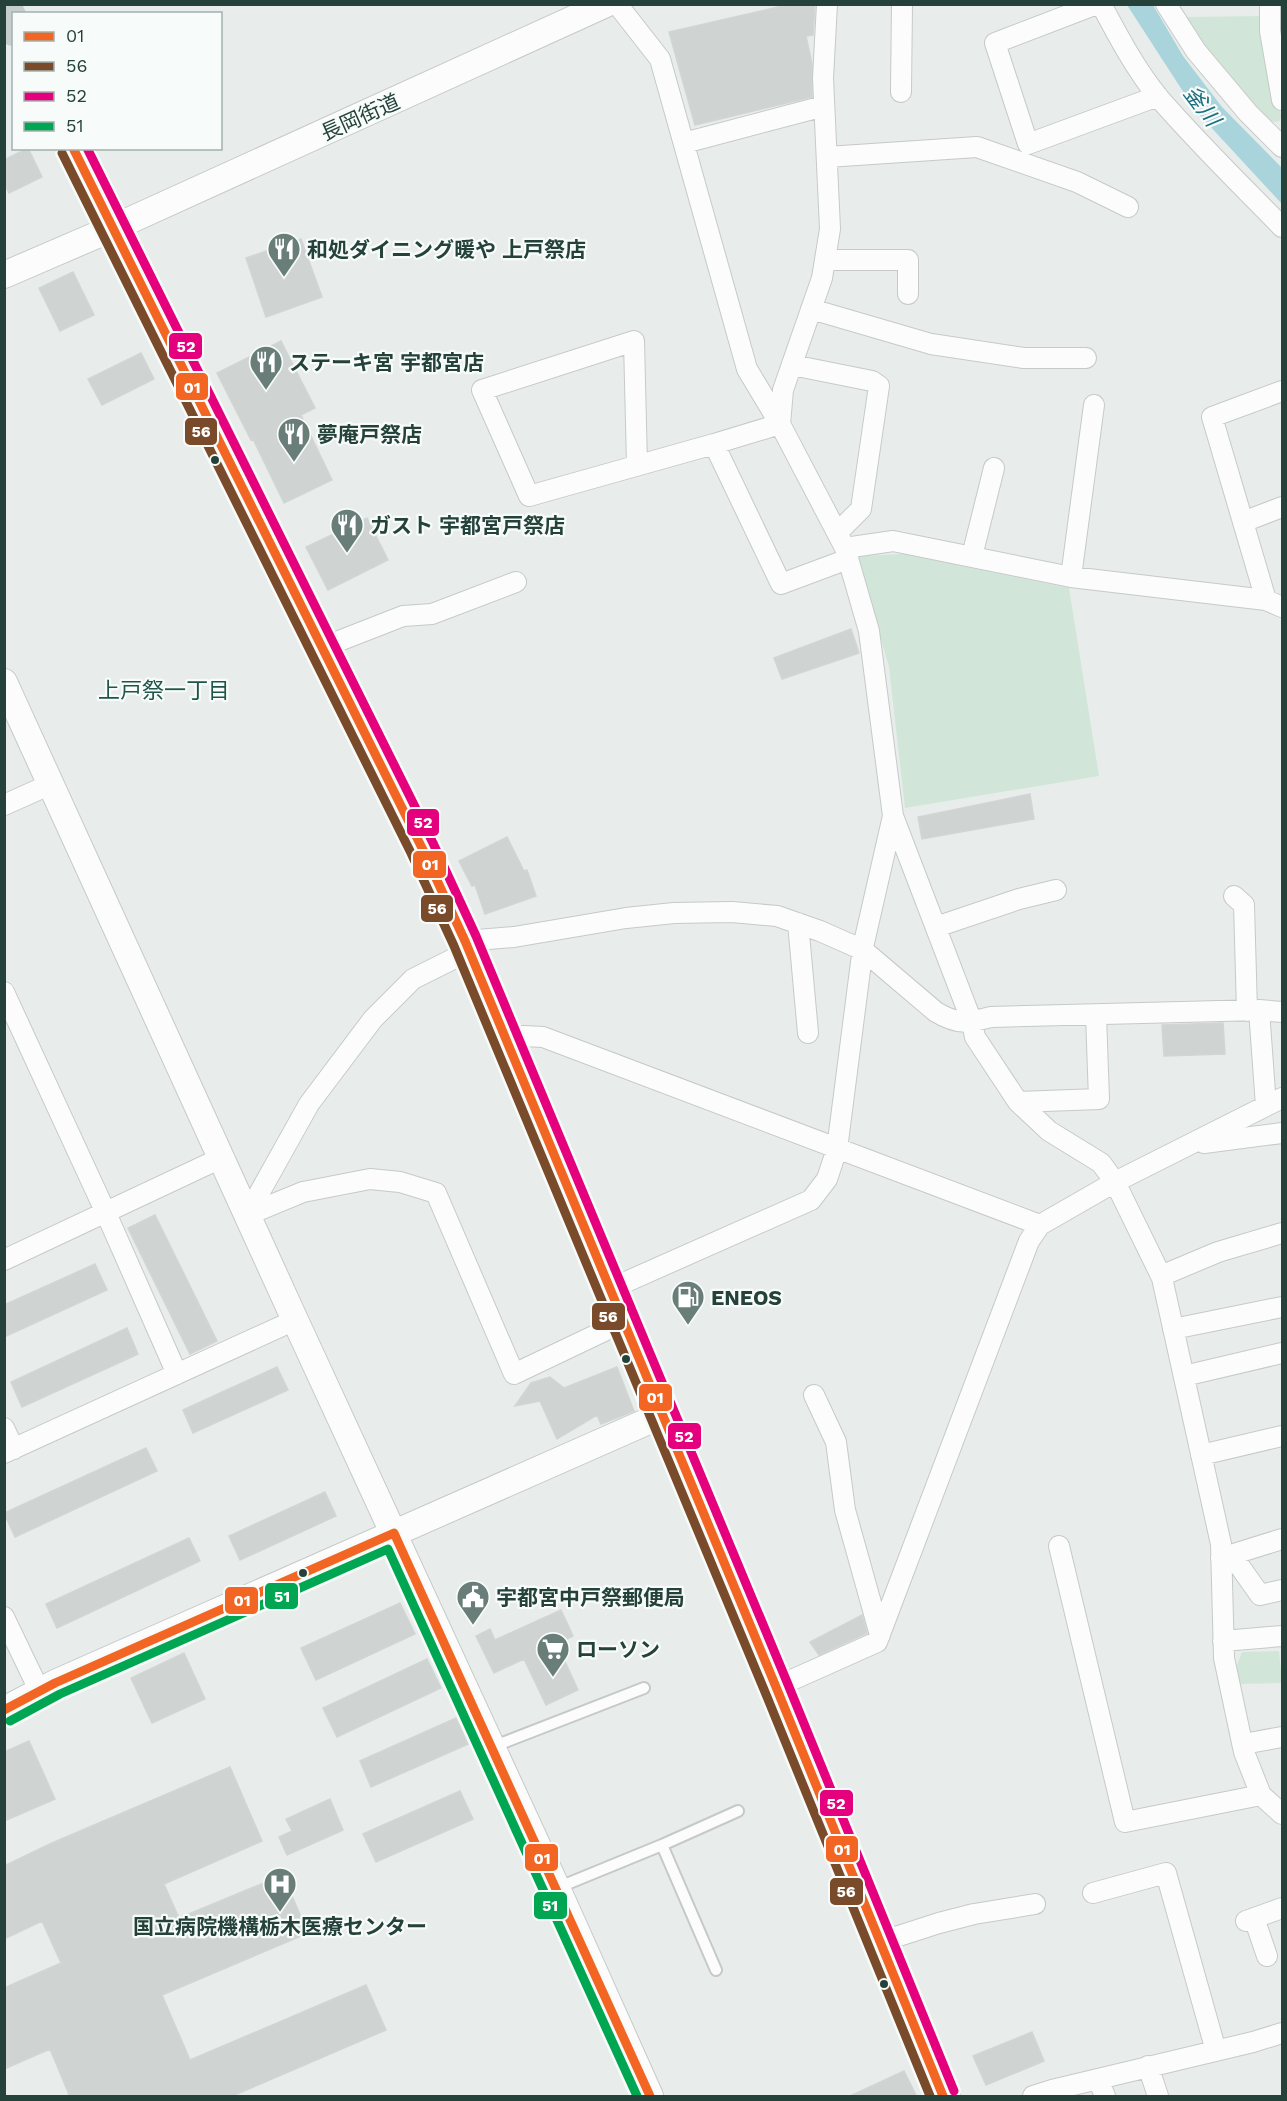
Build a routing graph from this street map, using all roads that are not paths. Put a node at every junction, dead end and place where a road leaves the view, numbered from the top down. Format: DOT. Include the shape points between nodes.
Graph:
graph roads {
  1 [pos="606,4"];
  2 [pos="617,4"];
  3 [pos="827,4"];
  4 [pos="902,4"];
  5 [pos="1099,4"];
  6 [pos="1166,4"];
  7 [pos="1270,4"];
  8 [pos="4,9"];
  9 [pos="12,24"];
  10 [pos="901,92"];
  11 [pos="1158,96"];
  12 [pos="1282,100"];
  13 [pos="824,106"];
  14 [pos="684,143"];
  15 [pos="1282,147"];
  16 [pos="74,150"];
  17 [pos="827,157"];
  18 [pos="1128,207"];
  19 [pos="1282,227"];
  20 [pos="113,228"];
  21 [pos="826,260"];
  22 [pos="4,275"];
  23 [pos="908,294"];
  24 [pos="811,309"];
  25 [pos="1086,358"];
  26 [pos="792,365"];
  27 [pos="1282,392"];
  28 [pos="1094,405"];
  29 [pos="780,424"];
  30 [pos="714,444"];
  31 [pos="638,465"];
  32 [pos="994,468"];
  33 [pos="1282,507"];
  34 [pos="1243,522"];
  35 [pos="844,547"];
  36 [pos="972,556"];
  37 [pos="1071,577"];
  38 [pos="516,582"];
  39 [pos="1274,603"];
  40 [pos="321,648"];
  41 [pos="4,682"];
  42 [pos="51,784"];
  43 [pos="4,805"];
  44 [pos="893,816"];
  45 [pos="1056,890"];
  46 [pos="1234,896"];
  47 [pos="798,923"];
  48 [pos="936,927"];
  49 [pos="467,946"];
  50 [pos="863,950"];
  51 [pos="4,992"];
  52 [pos="1253,1010"];
  53 [pos="1282,1012"];
  54 [pos="1096,1015"];
  55 [pos="972,1022"];
  56 [pos="808,1033"];
  57 [pos="505,1037"];
  58 [pos="1018,1102"];
  59 [pos="1274,1102"];
  60 [pos="1282,1133"];
  61 [pos="1189,1145"];
  62 [pos="837,1149"];
  63 [pos="221,1158"];
  64 [pos="1115,1182"];
  65 [pos="106,1213"];
  66 [pos="247,1215"];
  67 [pos="1040,1225"];
  68 [pos="1282,1233"];
  69 [pos="4,1260"];
  70 [pos="1161,1276"];
  71 [pos="610,1289"];
  72 [pos="1282,1307"];
  73 [pos="295,1320"];
  74 [pos="623,1322"];
  75 [pos="1173,1329"];
  76 [pos="1282,1353"];
  77 [pos="177,1374"];
  78 [pos="1184,1376"];
  79 [pos="814,1395"];
  80 [pos="662,1415"];
  81 [pos="4,1428"];
  82 [pos="1282,1436"];
  83 [pos="9,1451"];
  84 [pos="1201,1455"];
  85 [pos="394,1533"];
  86 [pos="1282,1539"];
  87 [pos="1059,1546"];
  88 [pos="1226,1556"];
  89 [pos="1282,1590"];
  90 [pos="4,1617"];
  91 [pos="880,1635"];
  92 [pos="1282,1636"];
  93 [pos="1223,1641"];
  94 [pos="776,1687"];
  95 [pos="644,1688"];
  96 [pos="40,1692"];
  97 [pos="4,1710"];
  98 [pos="1282,1737"];
  99 [pos="1243,1744"];
  100 [pos="492,1747"];
  101 [pos="1261,1795"];
  102 [pos="738,1811"];
  103 [pos="1282,1814"];
  104 [pos="662,1845"];
  105 [pos="557,1888"];
  106 [pos="1093,1893"];
  107 [pos="1035,1904"];
  108 [pos="1282,1908"];
  109 [pos="880,1942"];
  110 [pos="1267,1956"];
  111 [pos="716,1970"];
  112 [pos="1282,2033"];
  113 [pos="1216,2051"];
  114 [pos="1148,2066"];
  115 [pos="1101,2088"];
  116 [pos="1044,2095"];
  117 [pos="650,2097"];
  118 [pos="943,2097"];
  119 [pos="1158,2097"];
  1 -- 20 [label="street, 長岡街道"];
  2 -- 14 [label="street" via="660,59"];
  3 -- 13 [label="street"];
  4 -- 10 [label="street"];
  5 -- 11 [label="street"];
  5 -- 11 [label="street" via="995,43 1028,144"];
  6 -- 15 [label="street" via="1196,51"];
  7 -- 12 [label="street" via="1270,31"];
  8 -- 9 [label="highway"];
  11 -- 19 [label="street"];
  13 -- 14 [label="street"];
  13 -- 17 [label="street"];
  14 -- 29 [label="street" via="747,369"];
  16 -- 20 [label="highway"];
  17 -- 18 [label="street" via="977,147 1077,182"];
  17 -- 21 [label="street" via="830,229"];
  20 -- 22 [label="street, 長岡街道"];
  20 -- 40 [label="highway"];
  21 -- 23 [label="street" via="908,260"];
  21 -- 24 [label="street"];
  24 -- 25 [label="street" via="931,344 1024,358"];
  24 -- 26 [label="street"];
  26 -- 29 [label="street" via="783,390"];
  26 -- 35 [label="street" via="872,381 879,386 861,509"];
  27 -- 34 [label="street" via="1212,417"];
  28 -- 37 [label="street"];
  29 -- 30 [label="street"];
  29 -- 35 [label="street"];
  30 -- 31 [label="street"];
  30 -- 35 [label="street" via="781,584"];
  31 -- 31 [label="street" via="529,496 482,390 633,341"];
  32 -- 36 [label="street"];
  33 -- 34 [label="street"];
  34 -- 39 [label="street"];
  35 -- 36 [label="street" via="893,541"];
  35 -- 44 [label="street" via="869,631"];
  36 -- 37 [label="street"];
  37 -- 39 [label="street"];
  38 -- 40 [label="street" via="432,614 403,616"];
  40 -- 49 [label="highway"];
  41 -- 42 [label="street"];
  42 -- 43 [label="street"];
  42 -- 63 [label="street"];
  44 -- 48 [label="street"];
  44 -- 50 [label="street"];
  45 -- 48 [label="street"];
  46 -- 52 [label="street" via="1244,905"];
  47 -- 49 [label="street" via="777,916 732,912 651,914"];
  47 -- 50 [label="street"];
  47 -- 56 [label="street"];
  48 -- 55 [label="street"];
  49 -- 57 [label="highway"];
  49 -- 66 [label="street" via="413,979 373,1019 309,1104"];
  50 -- 55 [label="street" via="936,1012 960,1023"];
  50 -- 62 [label="street"];
  51 -- 65 [label="street"];
  52 -- 53 [label="street"];
  52 -- 54 [label="street"];
  52 -- 59 [label="street"];
  54 -- 55 [label="street" via="991,1017"];
  54 -- 58 [label="street" via="1099,1100"];
  55 -- 58 [label="street" via="975,1037"];
  57 -- 62 [label="street" via="543,1037"];
  57 -- 71 [label="highway"];
  58 -- 64 [label="street" via="1049,1131 1101,1163"];
  59 -- 61 [label="street"];
  60 -- 61 [label="street"];
  61 -- 64 [label="street"];
  62 -- 67 [label="street"];
  62 -- 71 [label="street" via="827,1179 811,1200"];
  63 -- 65 [label="street"];
  63 -- 66 [label="street"];
  64 -- 67 [label="street"];
  64 -- 70 [label="street"];
  65 -- 69 [label="street"];
  65 -- 77 [label="street"];
  66 -- 73 [label="street"];
  66 -- 74 [label="street" via="303,1192 370,1179 400,1182 436,1193 514,1374"];
  67 -- 91 [label="street" via="1029,1241"];
  68 -- 70 [label="street" via="1218,1252"];
  70 -- 75 [label="street"];
  71 -- 74 [label="highway"];
  72 -- 75 [label="street"];
  73 -- 77 [label="street"];
  73 -- 85 [label="street"];
  74 -- 80 [label="highway"];
  75 -- 78 [label="street"];
  76 -- 78 [label="street"];
  77 -- 83 [label="street"];
  78 -- 84 [label="street"];
  79 -- 91 [label="street" via="836,1442 845,1510"];
  80 -- 85 [label="street"];
  80 -- 94 [label="highway"];
  81 -- 83 [label="street"];
  82 -- 84 [label="street"];
  84 -- 88 [label="street"];
  85 -- 96 [label="street"];
  85 -- 100 [label="street"];
  86 -- 88 [label="street"];
  87 -- 101 [label="street" via="1125,1822"];
  88 -- 89 [label="street" via="1260,1595"];
  88 -- 93 [label="street"];
  90 -- 96 [label="street"];
  91 -- 94 [label="street" via="878,1642"];
  92 -- 93 [label="street"];
  93 -- 99 [label="street"];
  94 -- 109 [label="highway"];
  95 -- 100 [label="lane"];
  96 -- 97 [label="street"];
  98 -- 99 [label="street"];
  99 -- 101 [label="street"];
  100 -- 105 [label="street"];
  101 -- 103 [label="street"];
  102 -- 104 [label="lane"];
  104 -- 105 [label="lane"];
  104 -- 111 [label="lane"];
  105 -- 117 [label="street"];
  106 -- 113 [label="street" via="1166,1873"];
  107 -- 109 [label="street" via="948,1921"];
  108 -- 110 [label="street" via="1250,1920"];
  109 -- 118 [label="highway"];
  112 -- 113 [label="street"];
  113 -- 114 [label="street"];
  114 -- 115 [label="street"];
  114 -- 119 [label="street"];
  115 -- 116 [label="street"];
}
